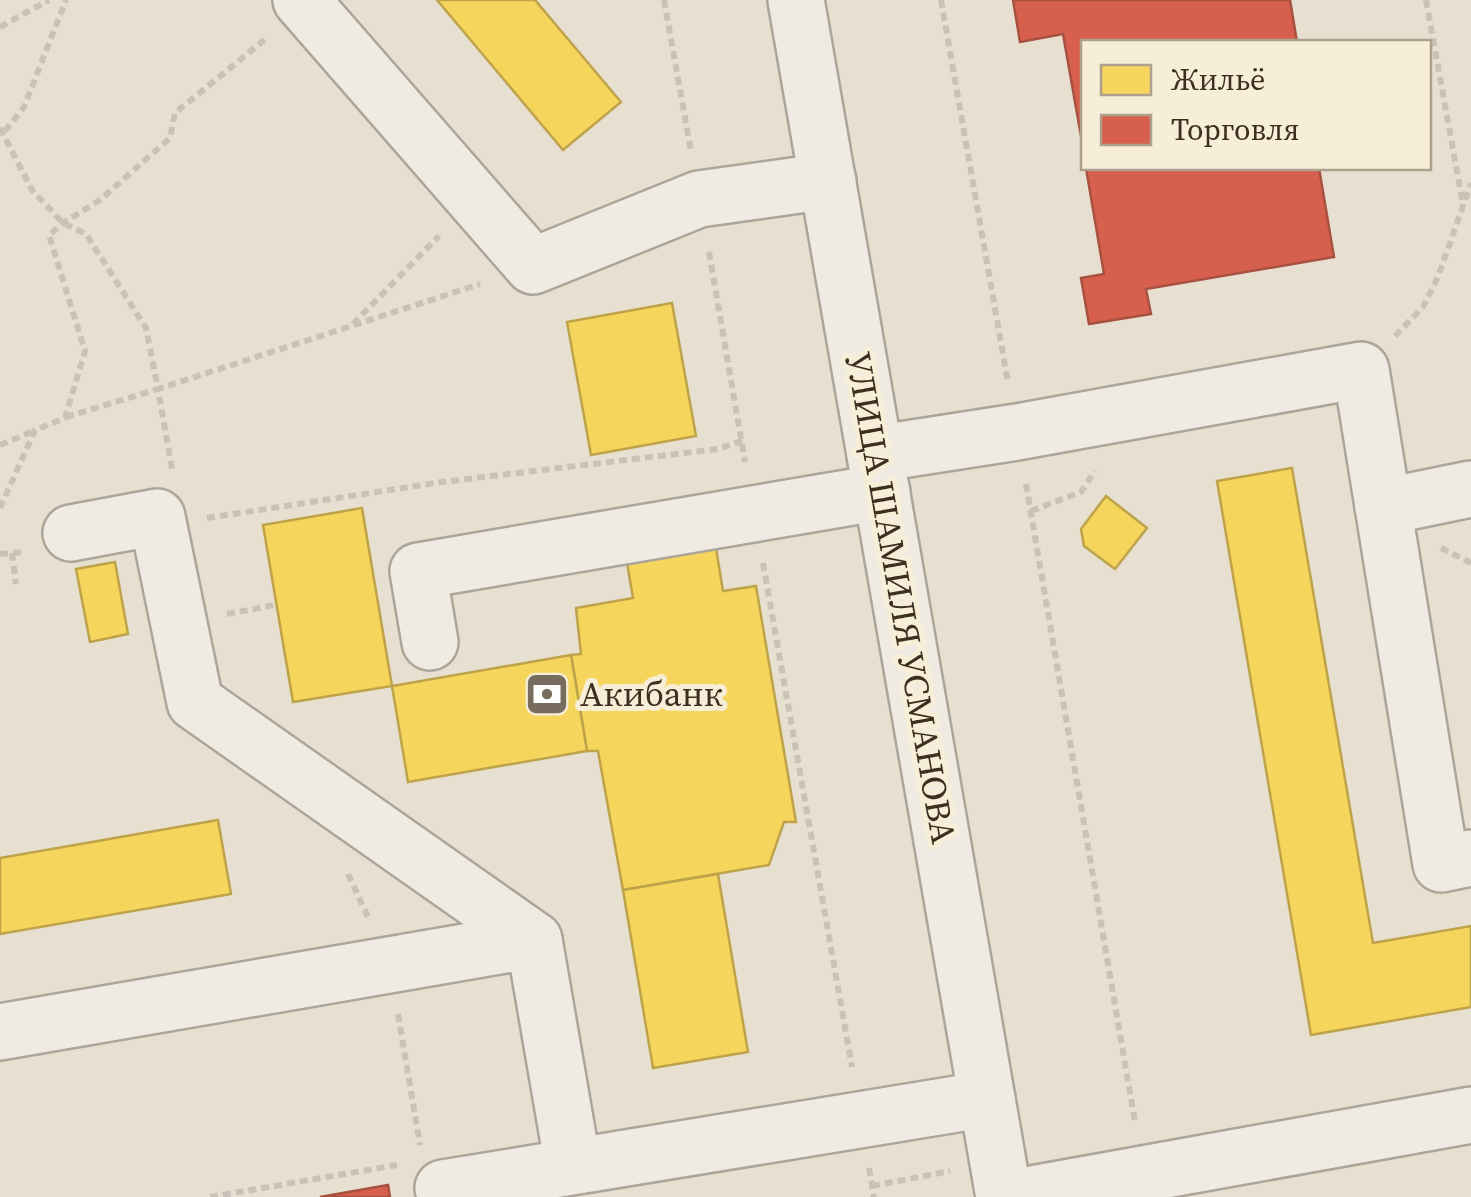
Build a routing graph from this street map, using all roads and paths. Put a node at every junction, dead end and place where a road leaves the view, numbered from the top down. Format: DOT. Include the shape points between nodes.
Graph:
graph roads {
  1 [pos="48,0"];
  2 [pos="66,0"];
  3 [pos="664,0"];
  4 [pos="796,0"];
  5 [pos="940,0"];
  6 [pos="1426,0"];
  7 [pos="303,3"];
  8 [pos="0,27"];
  9 [pos="2,130"];
  10 [pos="828,181"];
  11 [pos="1471,182"];
  12 [pos="699,199"];
  13 [pos="475,200"];
  14 [pos="1463,206"];
  15 [pos="62,222"];
  16 [pos="533,266"];
  17 [pos="352,326"];
  18 [pos="1361,370"];
  19 [pos="158,389"];
  20 [pos="65,418"];
  21 [pos="35,430"];
  22 [pos="1017,432"];
  23 [pos="742,441"];
  24 [pos="0,445"];
  25 [pos="878,473"];
  26 [pos="1471,489"];
  27 [pos="1382,507"];
  28 [pos="0,508"];
  29 [pos="755,513"];
  30 [pos="170,525"];
  31 [pos="71,533"];
  32 [pos="12,553"];
  33 [pos="16,584"];
  34 [pos="430,642"];
  35 [pos="1471,858"];
  36 [pos="534,940"];
  37 [pos="0,1032"];
  38 [pos="987,1098"];
  39 [pos="1471,1115"];
  40 [pos="860,1119"];
  41 [pos="573,1166"];
  42 [pos="1144,1174"];
  43 [pos="424,1176"];
  44 [pos="210,1197"];
  45 [pos="874,1197"];
  46 [pos="1004,1197"];
  47 [pos="1015,1197"];
  1 -- 8 [label="path"];
  2 -- 9 [label="path" via="24,107"];
  3 -- 12 [label="path"];
  4 -- 10 [label="street, УЛИЦА ШАМИЛЯ УСМАНОВА"];
  5 -- 22 [label="path"];
  6 -- 14 [label="path"];
  7 -- 13 [label="street"];
  7 -- 15 [label="path" via="176,113 170,138 100,200"];
  9 -- 15 [label="path" via="32,190"];
  10 -- 12 [label="street"];
  10 -- 25 [label="street, УЛИЦА ШАМИЛЯ УСМАНОВА"];
  11 -- 14 [label="path"];
  12 -- 16 [label="street"];
  12 -- 23 [label="path"];
  13 -- 16 [label="street"];
  13 -- 17 [label="path"];
  14 -- 18 [label="path" via="1423,307"];
  15 -- 19 [label="path" via="86,234 146,328"];
  15 -- 20 [label="path" via="49,236 85,350"];
  16 -- 17 [label="path"];
  17 -- 19 [label="path"];
  18 -- 22 [label="street"];
  18 -- 27 [label="street"];
  19 -- 20 [label="path"];
  19 -- 30 [label="path"];
  20 -- 21 [label="path"];
  21 -- 24 [label="path"];
  21 -- 28 [label="path"];
  22 -- 25 [label="street"];
  22 -- 42 [label="path"];
  23 -- 29 [label="path"];
  23 -- 30 [label="path"];
  25 -- 29 [label="street"];
  25 -- 38 [label="street, УЛИЦА ШАМИЛЯ УСМАНОВА"];
  26 -- 27 [label="street"];
  27 -- 35 [label="street" via="1441,864"];
  29 -- 34 [label="street" via="418,570"];
  29 -- 40 [label="path"];
  30 -- 31 [label="street" via="157,517"];
  30 -- 36 [label="street" via="195,702"];
  32 -- 33 [label="path"];
  36 -- 37 [label="street"];
  36 -- 41 [label="street"];
  38 -- 40 [label="street"];
  38 -- 46 [label="street, УЛИЦА ШАМИЛЯ УСМАНОВА"];
  39 -- 42 [label="street"];
  40 -- 41 [label="street"];
  40 -- 45 [label="path"];
  41 -- 43 [label="street"];
  42 -- 47 [label="street"];
  43 -- 44 [label="path"];
}
